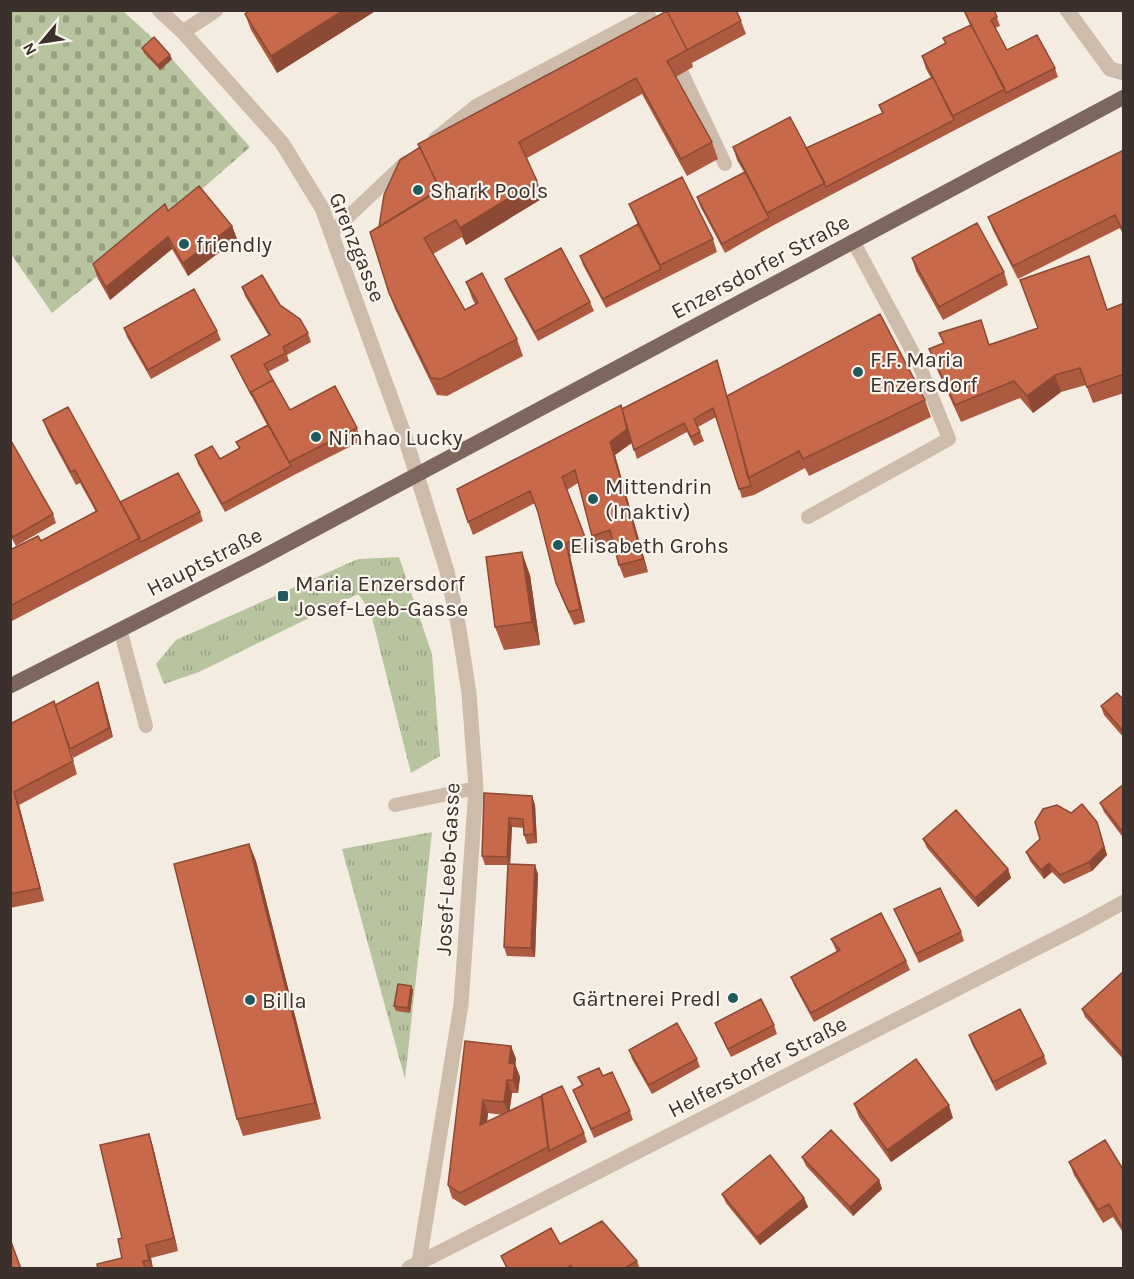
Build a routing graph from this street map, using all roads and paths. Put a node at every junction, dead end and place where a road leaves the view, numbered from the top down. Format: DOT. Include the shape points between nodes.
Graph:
graph roads {
  1 [pos="159,10"];
  2 [pos="216,10"];
  3 [pos="1067,10"];
  4 [pos="183,32"];
  5 [pos="662,34"];
  6 [pos="682,73"];
  7 [pos="1124,73"];
  8 [pos="1124,97"];
  9 [pos="725,164"];
  10 [pos="331,233"];
  11 [pos="853,241"];
  12 [pos="417,475"];
  13 [pos="808,517"];
  14 [pos="120,629"];
  15 [pos="10,686"];
  16 [pos="146,726"];
  17 [pos="476,788"];
  18 [pos="395,805"];
  19 [pos="1124,902"];
  20 [pos="416,1266"];
  1 -- 4 [label="street, Grenzgasse"];
  2 -- 4 [label="street"];
  3 -- 7 [label="street" via="1110,69"];
  4 -- 10 [label="street, Grenzgasse" via="282,142 322,208"];
  5 -- 10 [label="lane" via="648,15 476,106 420,151"];
  6 -- 9 [label="lane"];
  8 -- 11 [label="main road, Enzersdorfer Straße"];
  10 -- 12 [label="street, Grenzgasse"];
  11 -- 12 [label="main road, Enzersdorfer Straße"];
  11 -- 13 [label="lane" via="918,362 949,439"];
  12 -- 14 [label="main road, Hauptstraße"];
  12 -- 17 [label="street, Josef-Leeb-Gasse" via="447,571 459,629 469,693"];
  14 -- 15 [label="main road, Hauptstraße"];
  14 -- 16 [label="lane"];
  17 -- 18 [label="lane"];
  17 -- 20 [label="street, Josef-Leeb-Gasse" via="460,1005"];
  19 -- 20 [label="street, Helferstorfer Straße"];
}
